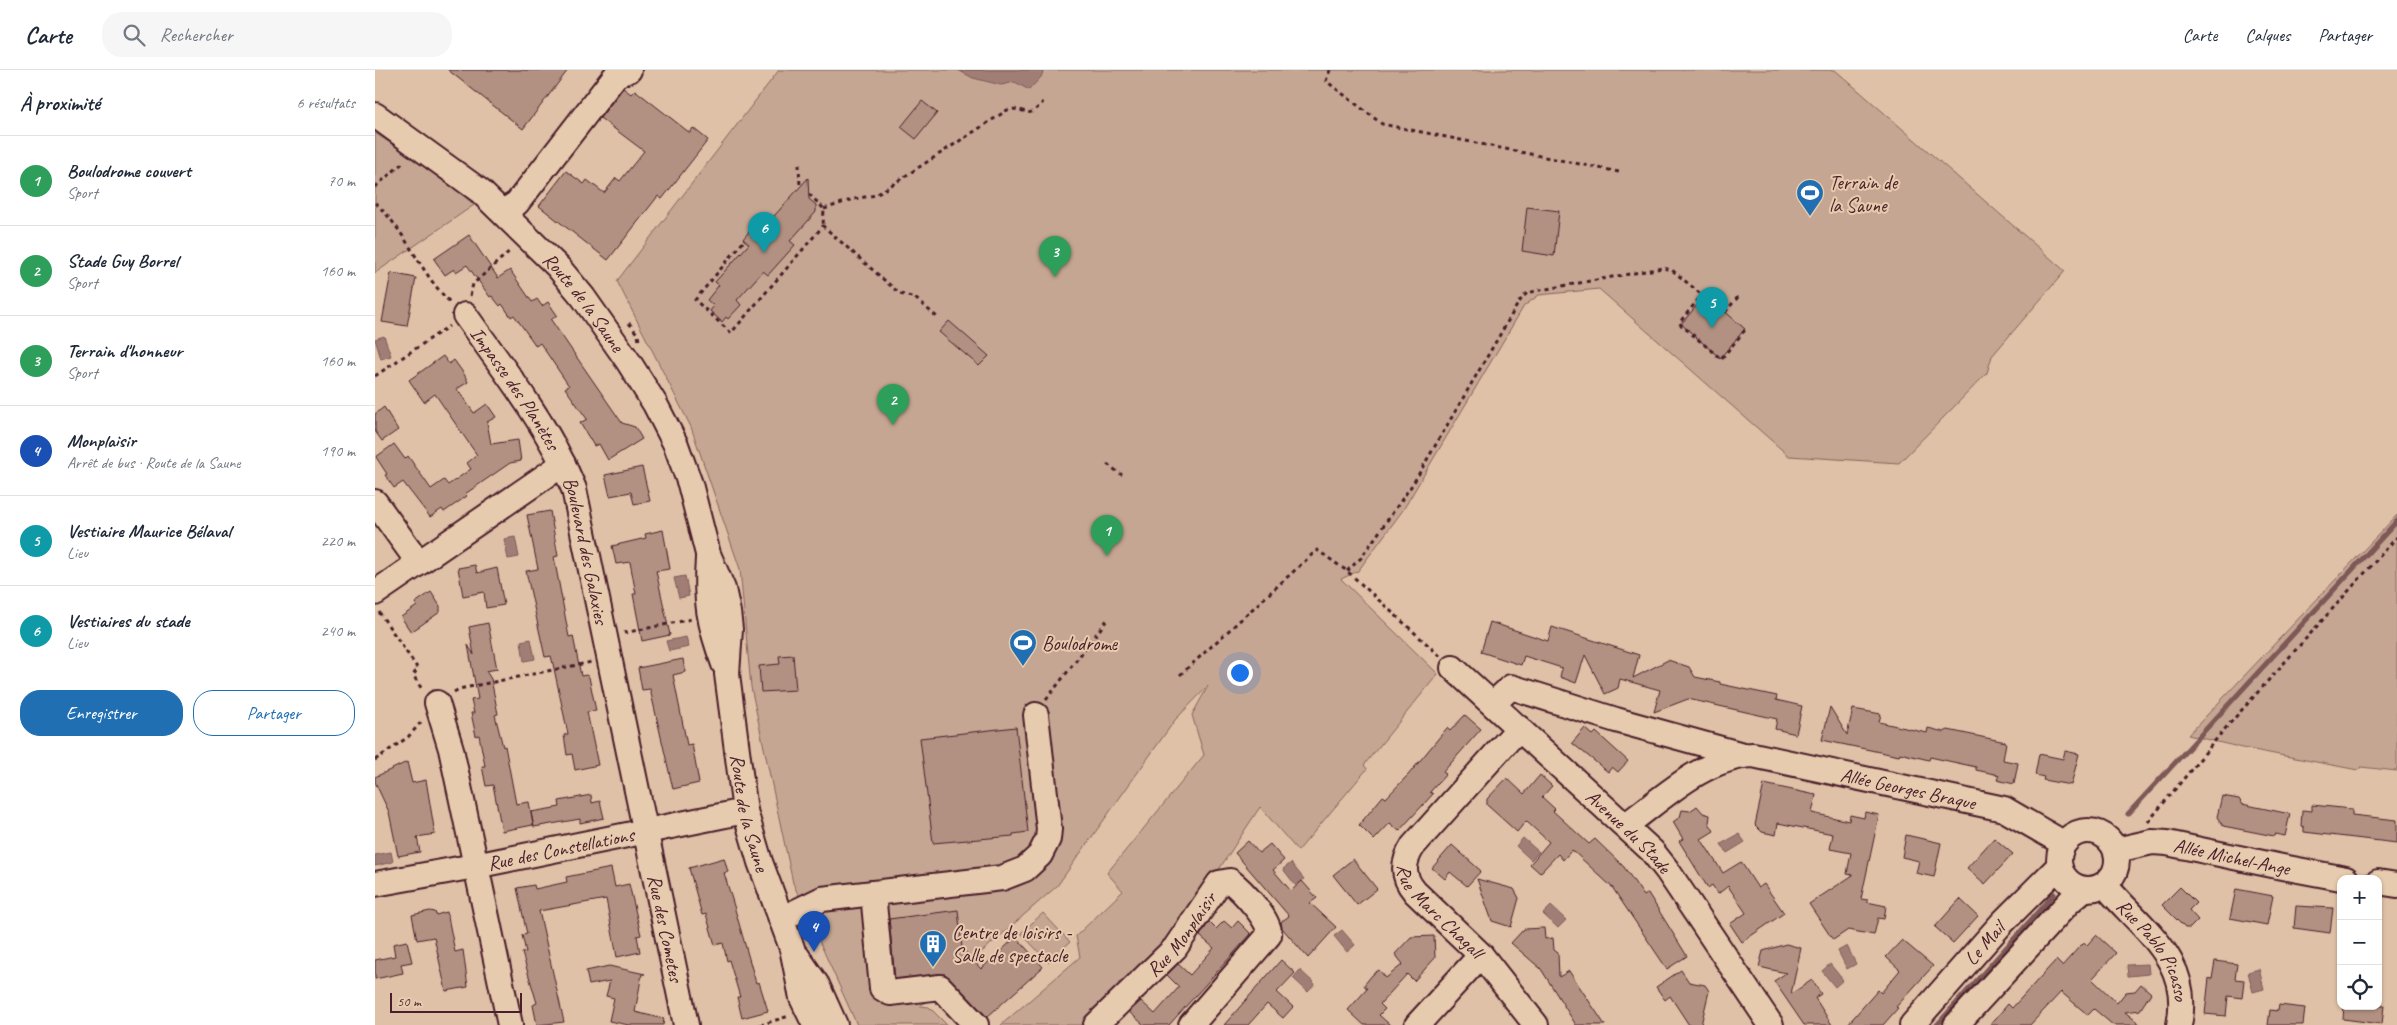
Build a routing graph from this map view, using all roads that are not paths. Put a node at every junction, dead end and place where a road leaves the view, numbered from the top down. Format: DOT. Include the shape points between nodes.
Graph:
graph roads {
  1 [pos="629,70"];
  2 [pos="375,115"];
  3 [pos="503,212"];
  4 [pos="465,315"];
  5 [pos="563,464"];
  6 [pos="375,502"];
  7 [pos="419,563"];
  8 [pos="375,593"];
  9 [pos="1453,668"];
  10 [pos="437,703"];
  11 [pos="1493,704"];
  12 [pos="1035,715"];
  13 [pos="1519,728"];
  14 [pos="1745,756"];
  15 [pos="745,811"];
  16 [pos="1626,825"];
  17 [pos="646,831"];
  18 [pos="2127,848"];
  19 [pos="2061,855"];
  20 [pos="475,866"];
  21 [pos="2337,877"];
  22 [pos="2382,883"];
  23 [pos="375,884"];
  24 [pos="2397,885"];
  25 [pos="2094,887"];
  26 [pos="873,893"];
  27 [pos="781,919"];
  28 [pos="792,948"];
  29 [pos="1481,955"];
  30 [pos="1104,1023"];
  31 [pos="510,1025"];
  32 [pos="686,1025"];
  33 [pos="815,1025"];
  34 [pos="835,1025"];
  35 [pos="976,1025"];
  36 [pos="1191,1025"];
  37 [pos="1417,1025"];
  38 [pos="1536,1025"];
  39 [pos="1771,1025"];
  40 [pos="1912,1025"];
  41 [pos="1956,1025"];
  42 [pos="2179,1025"];
  1 -- 3 [label="street" via="615,75 517,203"];
  2 -- 3 [label="street, Route de la Saune" via="457,172"];
  3 -- 15 [label="street, Route de la Saune" via="583,297 655,404 682,462 708,554 706,591 709,616 727,674"];
  4 -- 5 [label="street, Impasse des Planètes" via="525,400"];
  5 -- 7 [label="street, Boulevard des Galaxies"];
  5 -- 17 [label="street, Boulevard des Galaxies" via="574,489"];
  6 -- 7 [label="street"];
  7 -- 8 [label="street, Boulevard des Galaxies"];
  9 -- 11 [label="street, Avenue du Stade"];
  10 -- 20 [label="street" via="451,749"];
  11 -- 13 [label="street, Avenue du Stade"];
  11 -- 14 [label="street, Allée Georges Braque" via="1511,687"];
  12 -- 26 [label="street" via="1049,829 1040,855 1025,869 1002,878"];
  13 -- 16 [label="street, Avenue du Stade"];
  13 -- 29 [label="street, Rue Marc Chagall" via="1413,846 1404,865 1408,884"];
  14 -- 16 [label="street, Allée Georges Braque" via="1731,758 1704,770"];
  14 -- 19 [label="street, Allée Georges Braque" via="1763,756 2004,808"];
  15 -- 17 [label="street, Rue des Constellations"];
  15 -- 27 [label="street, Route de la Saune"];
  16 -- 39 [label="street, Avenue du Stade" via="1667,870"];
  17 -- 20 [label="street, Rue des Constellations"];
  17 -- 32 [label="street, Rue des Cometes"];
  18 -- 19 [label="street" via="2092,830 2075,832"];
  18 -- 21 [label="street, Allée Michel-Ange" via="2153,842 2167,843"];
  18 -- 25 [label="street" via="2116,869"];
  19 -- 25 [label="street" via="2068,881"];
  19 -- 40 [label="street, Le Mail"];
  20 -- 23 [label="street, Rue des Constellations"];
  20 -- 31 [label="street"];
  22 -- 24 [label="street"];
  25 -- 41 [label="street, Le Mail" via="2070,901"];
  25 -- 42 [label="street, Rue Pablo Picasso" via="2157,942 2173,964 2181,992"];
  26 -- 27 [label="street" via="822,898"];
  26 -- 35 [label="street" via="884,991 940,987"];
  27 -- 28 [label="street, Route de la Saune"];
  28 -- 33 [label="street, Route de la Saune" via="801,998"];
  28 -- 34 [label="street, Route de la Saune" via="817,985"];
  29 -- 37 [label="street"];
  29 -- 38 [label="street, Rue Marc Chagall"];
  30 -- 36 [label="street, Rue Monplaisir" via="1175,948 1219,882 1230,881 1266,921 1269,935"];
}
